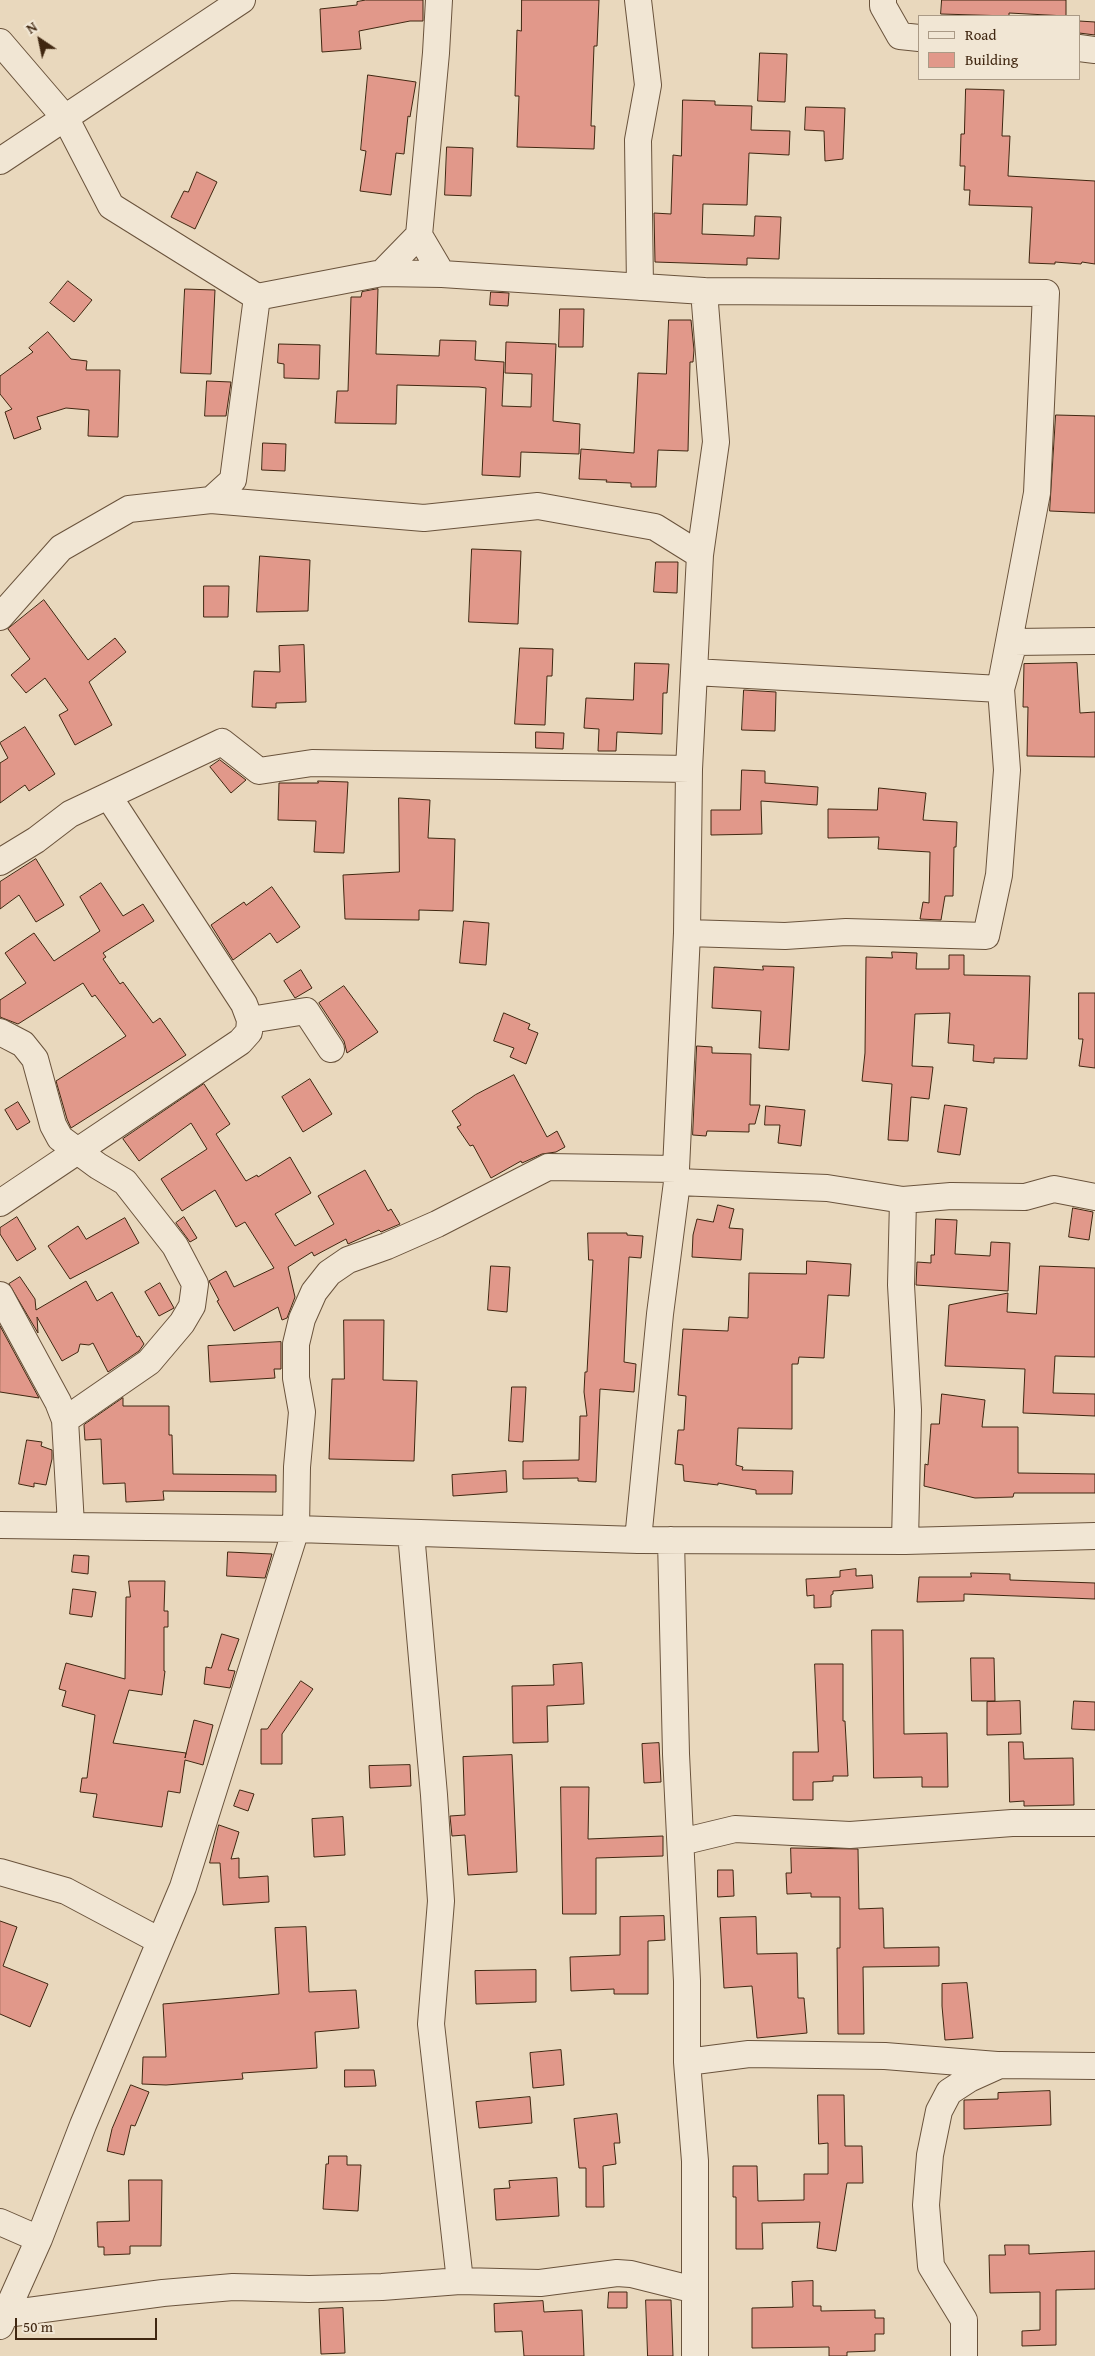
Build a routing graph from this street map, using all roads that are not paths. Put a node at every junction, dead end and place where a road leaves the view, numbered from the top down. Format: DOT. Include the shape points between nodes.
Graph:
graph roads {
  1 [pos="242,0"];
  2 [pos="438,0"];
  3 [pos="638,0"];
  4 [pos="883,0"];
  5 [pos="918,38"];
  6 [pos="0,42"];
  7 [pos="1080,48"];
  8 [pos="1095,50"];
  9 [pos="66,119"];
  10 [pos="0,161"];
  11 [pos="419,235"];
  12 [pos="382,272"];
  13 [pos="442,274"];
  14 [pos="640,287"];
  15 [pos="704,292"];
  16 [pos="257,297"];
  17 [pos="211,500"];
  18 [pos="700,555"];
  19 [pos="0,617"];
  20 [pos="1095,641"];
  21 [pos="694,672"];
  22 [pos="689,769"];
  23 [pos="108,797"];
  24 [pos="0,862"];
  25 [pos="687,932"];
  26 [pos="250,1020"];
  27 [pos="0,1032"];
  28 [pos="332,1049"];
  29 [pos="77,1150"];
  30 [pos="676,1175"];
  31 [pos="1095,1198"];
  32 [pos="903,1200"];
  33 [pos="0,1203"];
  34 [pos="0,1296"];
  35 [pos="64,1420"];
  36 [pos="0,1525"];
  37 [pos="70,1525"];
  38 [pos="296,1529"];
  39 [pos="411,1533"];
  40 [pos="1095,1536"];
  41 [pos="638,1540"];
  42 [pos="671,1540"];
  43 [pos="905,1541"];
  44 [pos="1095,1823"];
  45 [pos="681,1842"];
  46 [pos="0,1872"];
  47 [pos="160,1941"];
  48 [pos="687,2062"];
  49 [pos="1000,2065"];
  50 [pos="1095,2066"];
  51 [pos="0,2222"];
  52 [pos="39,2239"];
  53 [pos="460,2281"];
  54 [pos="695,2290"];
  55 [pos="3,2320"];
  56 [pos="695,2356"];
  57 [pos="964,2356"];
  1 -- 9 [label="street"];
  2 -- 11 [label="street"];
  3 -- 14 [label="street" via="648,85 638,140"];
  4 -- 5 [label="street" via="883,6 900,36"];
  6 -- 9 [label="street"];
  7 -- 8 [label="street"];
  9 -- 10 [label="street"];
  9 -- 16 [label="street" via="111,206"];
  11 -- 12 [label="street"];
  11 -- 13 [label="street"];
  12 -- 13 [label="street"];
  12 -- 16 [label="street"];
  13 -- 14 [label="street"];
  14 -- 15 [label="street"];
  15 -- 18 [label="street" via="716,442"];
  15 -- 21 [label="street" via="1046,293 1037,493 1000,689"];
  16 -- 17 [label="street" via="233,480"];
  17 -- 18 [label="street" via="424,518 538,506 655,527"];
  17 -- 19 [label="street" via="129,509 61,548"];
  18 -- 21 [label="street"];
  20 -- 25 [label="street" via="1014,642 1000,689 1007,770 999,875 986,936 846,932 784,936"];
  21 -- 22 [label="street"];
  22 -- 23 [label="street" via="312,763 259,771 222,742"];
  22 -- 25 [label="street"];
  23 -- 24 [label="street" via="70,814"];
  23 -- 26 [label="street" via="244,1004"];
  25 -- 30 [label="street"];
  26 -- 28 [label="street" via="306,1011"];
  26 -- 29 [label="street" via="249,1032 240,1042"];
  27 -- 29 [label="street" via="23,1044 35,1059 53,1125 60,1138"];
  29 -- 33 [label="street"];
  29 -- 35 [label="street" via="125,1182 175,1246 196,1284 192,1306 182,1323 149,1362"];
  30 -- 32 [label="street" via="827,1188"];
  30 -- 38 [label="street" via="548,1167 436,1224 348,1260 329,1273 314,1292 302,1319 296,1344 296,1378 302,1412"];
  30 -- 41 [label="street"];
  31 -- 32 [label="street" via="1054,1189 1025,1197 950,1196"];
  32 -- 43 [label="street" via="901,1285 908,1410"];
  34 -- 35 [label="street" via="58,1402"];
  35 -- 37 [label="street"];
  36 -- 37 [label="street"];
  37 -- 38 [label="street"];
  38 -- 39 [label="street"];
  38 -- 47 [label="street" via="192,1859"];
  39 -- 41 [label="street"];
  39 -- 53 [label="street" via="441,1901 430,2024"];
  40 -- 43 [label="street"];
  41 -- 42 [label="street"];
  42 -- 43 [label="street"];
  42 -- 45 [label="street"];
  44 -- 45 [label="street" via="1012,1823 850,1835 735,1829"];
  45 -- 48 [label="street"];
  46 -- 47 [label="street" via="66,1891"];
  47 -- 52 [label="street"];
  48 -- 49 [label="street" via="749,2054 885,2056"];
  48 -- 54 [label="street" via="695,2161"];
  49 -- 50 [label="street"];
  49 -- 57 [label="street" via="949,2092 939,2111 930,2155 926,2205 931,2266 964,2320"];
  51 -- 52 [label="street"];
  52 -- 55 [label="street"];
  53 -- 54 [label="street" via="540,2283 617,2273"];
  53 -- 55 [label="street" via="309,2290 233,2287 163,2293"];
  54 -- 56 [label="street"];
}
